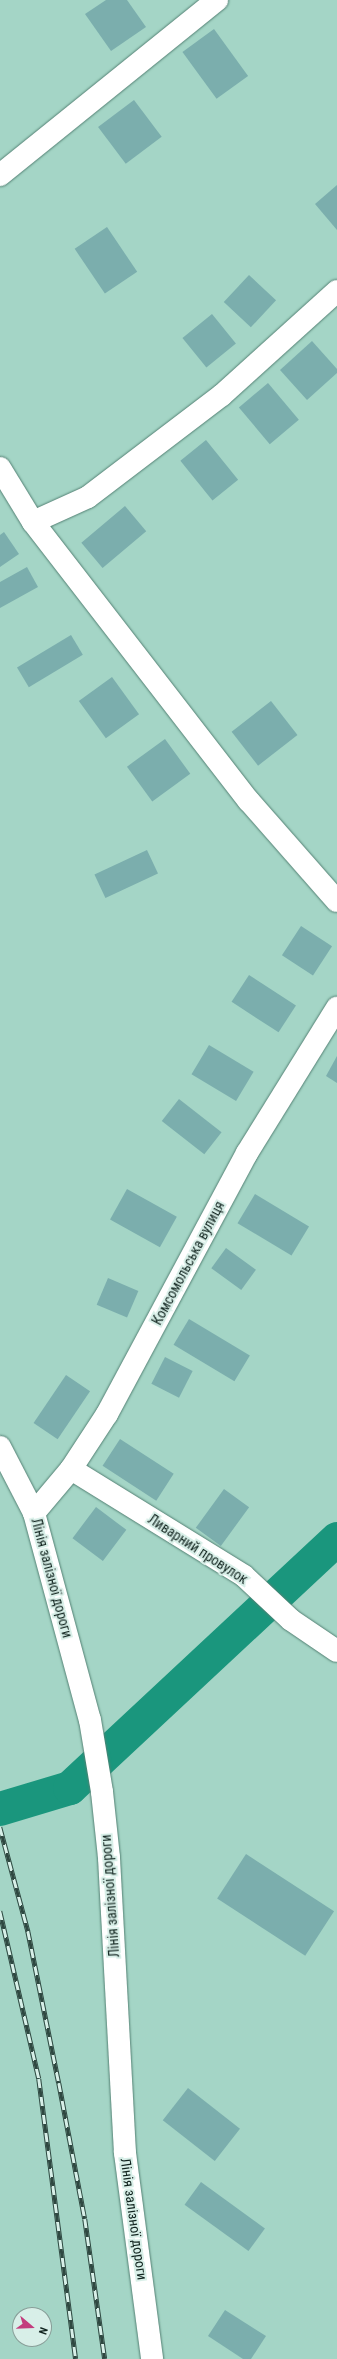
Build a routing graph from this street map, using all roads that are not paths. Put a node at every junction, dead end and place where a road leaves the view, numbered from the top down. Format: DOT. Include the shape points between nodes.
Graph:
graph roads {
  1 [pos="217,0"];
  2 [pos="0,175"];
  3 [pos="337,291"];
  4 [pos="0,468"];
  5 [pos="33,522"];
  6 [pos="337,901"];
  7 [pos="337,1008"];
  8 [pos="0,1447"];
  9 [pos="71,1469"];
  10 [pos="34,1513"];
  11 [pos="337,1651"];
  12 [pos="152,2359"];
  1 -- 2 [label="street"];
  3 -- 5 [label="street" via="222,395 88,496"];
  4 -- 5 [label="street"];
  5 -- 6 [label="street" via="248,801"];
  7 -- 9 [label="street, Комсомольська вулиця" via="247,1153 107,1414"];
  8 -- 10 [label="street, Лінія залізної дороги"];
  9 -- 10 [label="street, Комсомольська вулиця"];
  9 -- 11 [label="street, Ливарний провулок" via="244,1576 292,1620"];
  10 -- 12 [label="street, Лінія залізної дороги" via="90,1720 102,1792 109,1858 125,2152"];
}
